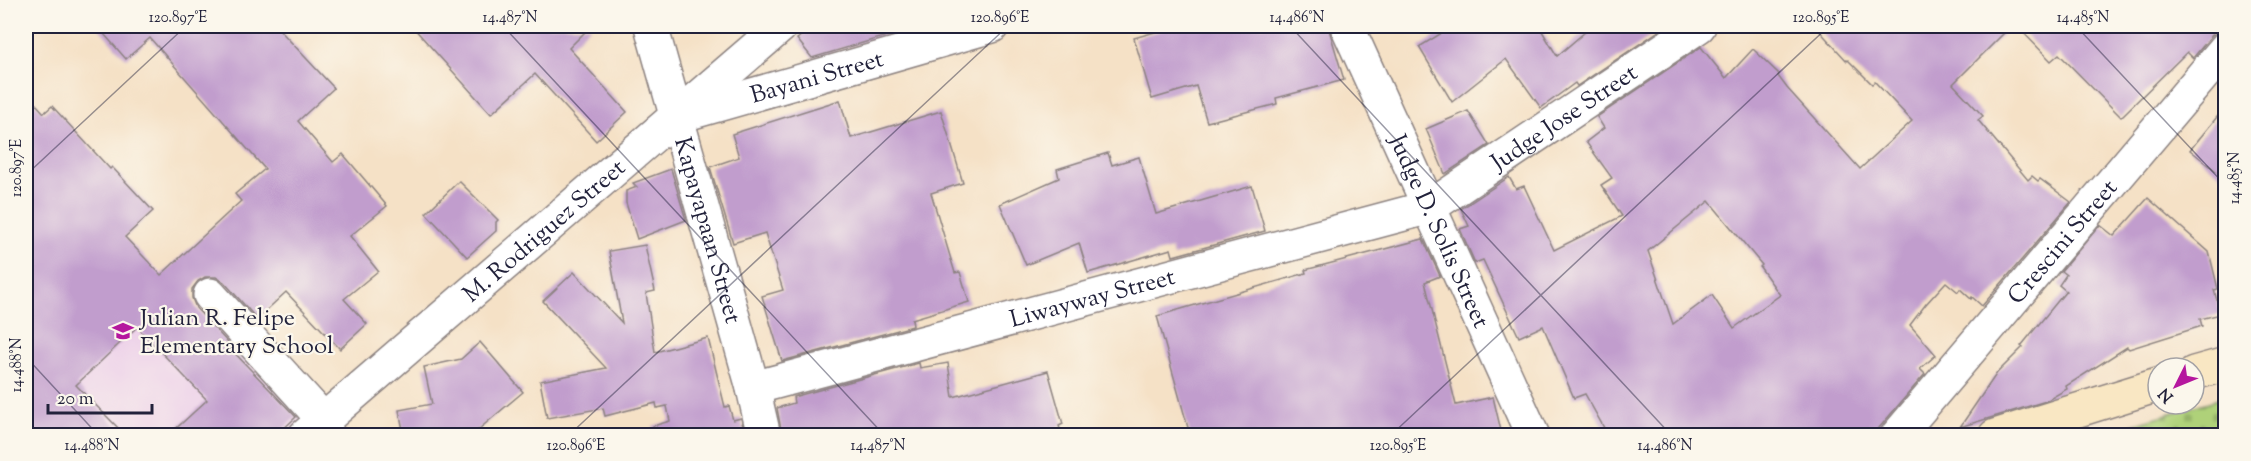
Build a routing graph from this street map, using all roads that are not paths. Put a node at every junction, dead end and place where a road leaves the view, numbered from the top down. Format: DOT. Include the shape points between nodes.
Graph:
graph roads {
  1 [pos="651,26"];
  2 [pos="781,26"];
  3 [pos="992,26"];
  4 [pos="1347,26"];
  5 [pos="1699,26"];
  6 [pos="2226,48"];
  7 [pos="676,117"];
  8 [pos="1430,207"];
  9 [pos="210,295"];
  10 [pos="2226,364"];
  11 [pos="2206,370"];
  12 [pos="753,388"];
  13 [pos="2146,389"];
  14 [pos="319,430"];
  15 [pos="764,435"];
  16 [pos="1533,435"];
  17 [pos="1896,435"];
  18 [pos="1995,435"];
  1 -- 7 [label="street, Kapayapaan Street"];
  2 -- 7 [label="street, M. Rodriguez Street"];
  3 -- 7 [label="street, Bayani Street"];
  4 -- 8 [label="street, Judge D. Solis Street"];
  5 -- 8 [label="street, Judge Jose Street"];
  6 -- 17 [label="street, Crescini Street"];
  7 -- 12 [label="street, Kapayapaan Street"];
  7 -- 14 [label="street, M. Rodriguez Street"];
  8 -- 12 [label="street, Liwayway Street"];
  8 -- 16 [label="street, Judge D. Solis Street"];
  9 -- 14 [label="street"];
  10 -- 11 [label="main road"];
  12 -- 15 [label="street, Kapayapaan Street"];
  13 -- 18 [label="main road"];
}
